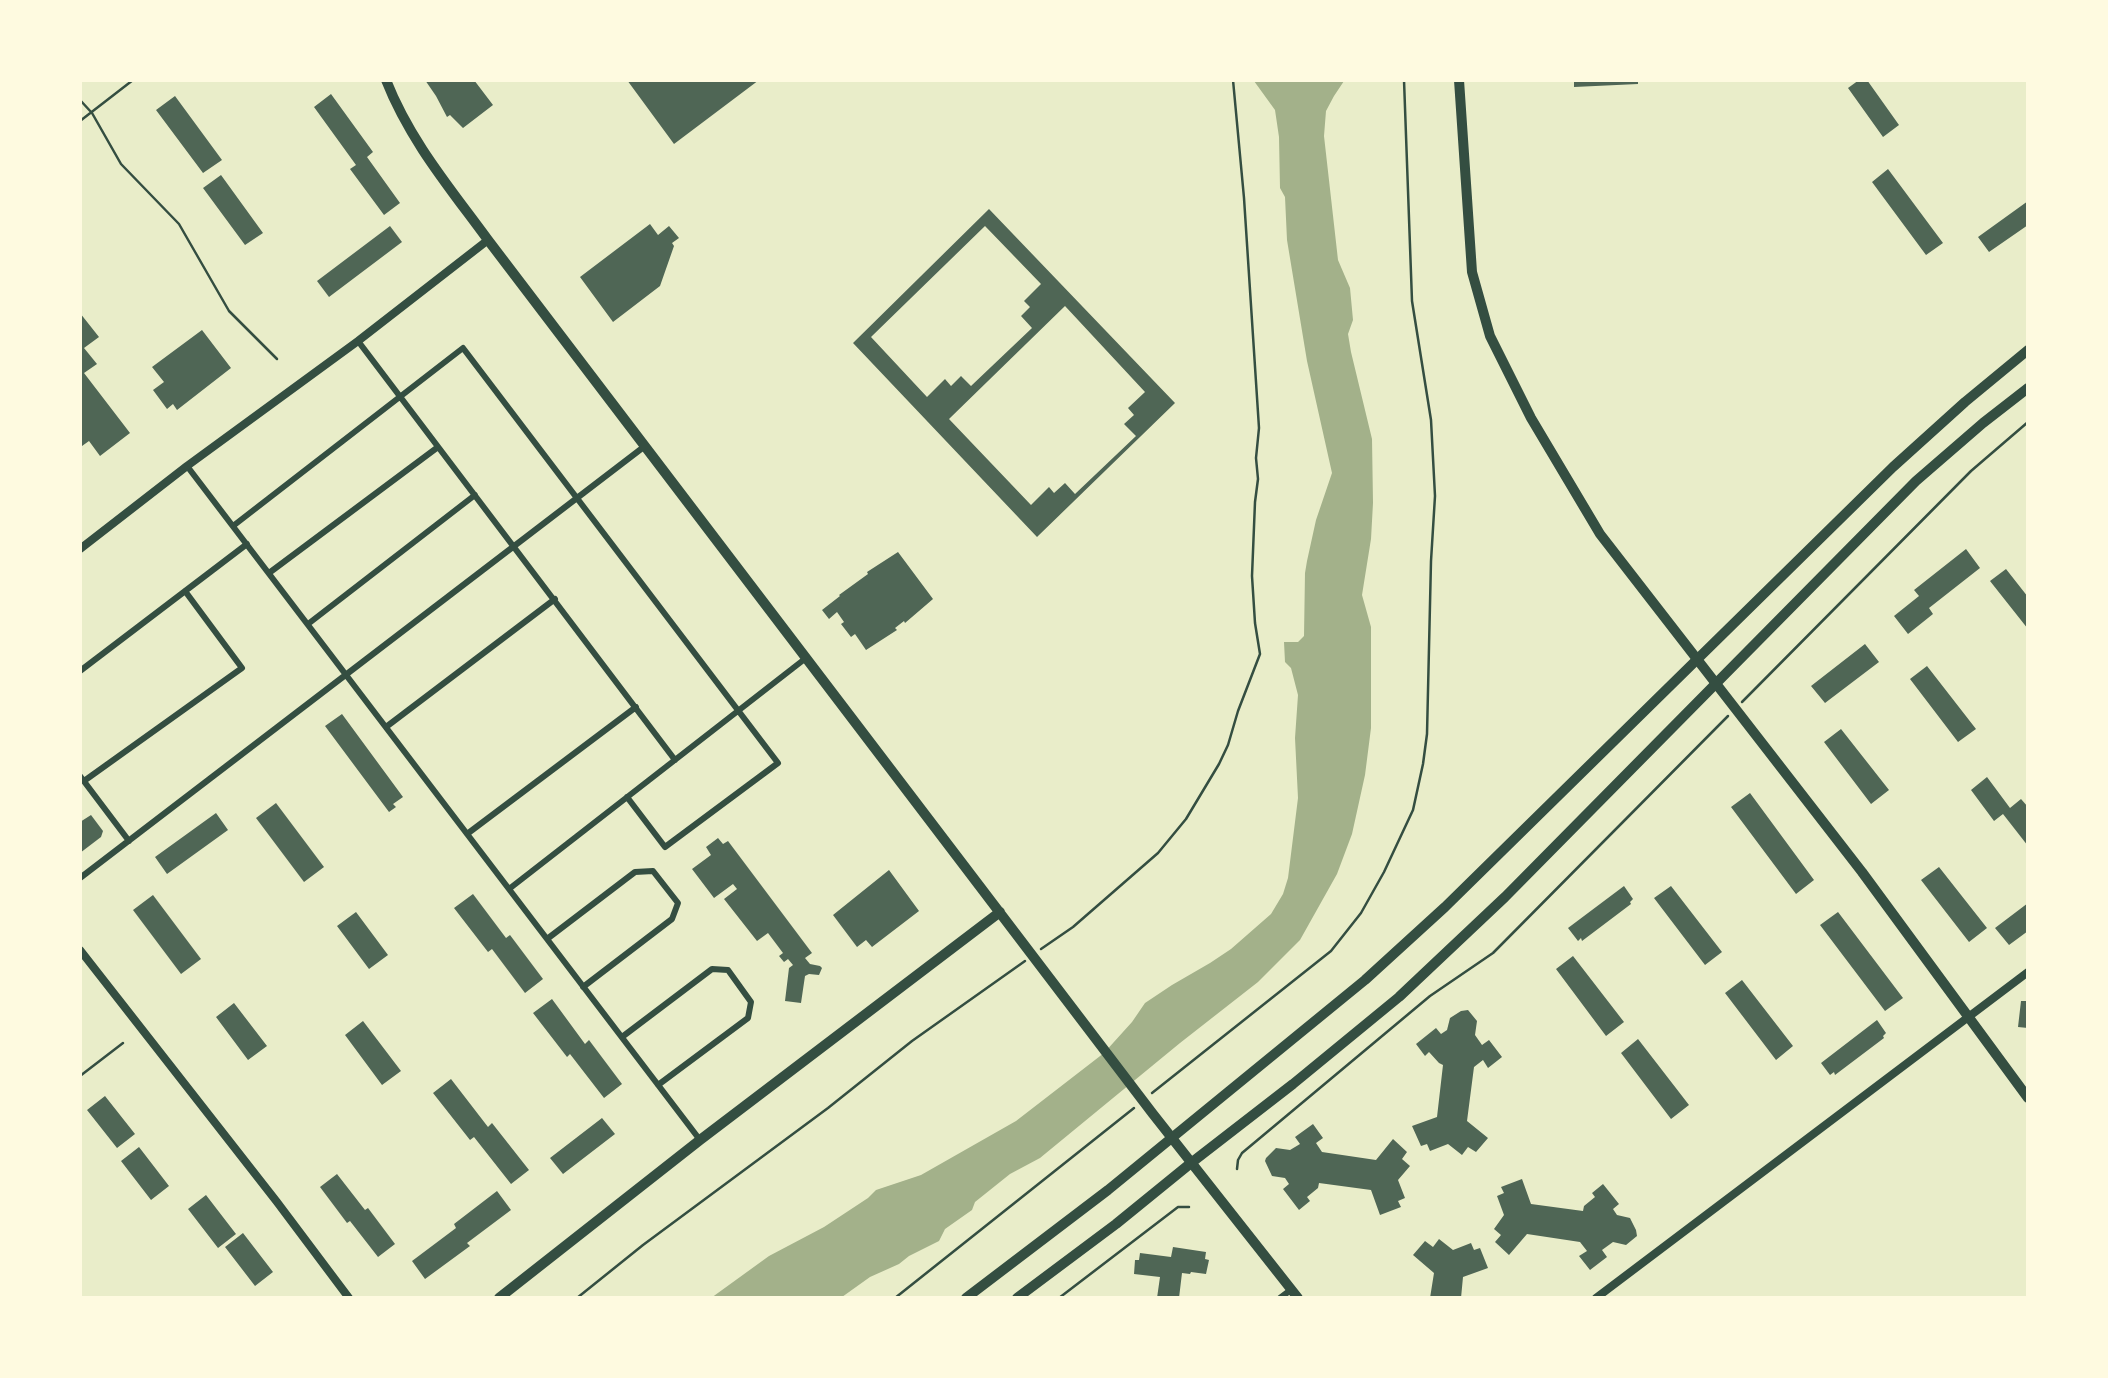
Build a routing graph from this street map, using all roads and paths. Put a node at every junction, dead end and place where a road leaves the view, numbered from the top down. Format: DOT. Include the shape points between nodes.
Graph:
graph roads {
  1 [pos="134,80"];
  2 [pos="386,80"];
  3 [pos="1233,80"];
  4 [pos="1404,80"];
  5 [pos="1459,80"];
  6 [pos="80,100"];
  7 [pos="92,113"];
  8 [pos="80,121"];
  9 [pos="488,240"];
  10 [pos="358,341"];
  11 [pos="2028,350"];
  12 [pos="277,359"];
  13 [pos="2028,388"];
  14 [pos="401,397"];
  15 [pos="2028,422"];
  16 [pos="645,446"];
  17 [pos="438,447"];
  18 [pos="187,466"];
  19 [pos="475,495"];
  20 [pos="577,498"];
  21 [pos="233,526"];
  22 [pos="247,544"];
  23 [pos="514,547"];
  24 [pos="80,549"];
  25 [pos="269,573"];
  26 [pos="185,591"];
  27 [pos="555,599"];
  28 [pos="307,624"];
  29 [pos="806,658"];
  30 [pos="1697,660"];
  31 [pos="80,671"];
  32 [pos="346,675"];
  33 [pos="1716,684"];
  34 [pos="636,707"];
  35 [pos="1735,709"];
  36 [pos="738,710"];
  37 [pos="386,727"];
  38 [pos="675,760"];
  39 [pos="82,778"];
  40 [pos="627,797"];
  41 [pos="467,834"];
  42 [pos="129,841"];
  43 [pos="80,878"];
  44 [pos="509,889"];
  45 [pos="1000,912"];
  46 [pos="547,939"];
  47 [pos="80,950"];
  48 [pos="1040,950"];
  49 [pos="1030,957"];
  50 [pos="2028,972"];
  51 [pos="583,986"];
  52 [pos="1968,1017"];
  53 [pos="622,1037"];
  54 [pos="123,1043"];
  55 [pos="80,1076"];
  56 [pos="658,1085"];
  57 [pos="2028,1098"];
  58 [pos="1148,1104"];
  59 [pos="1135,1107"];
  60 [pos="1172,1138"];
  61 [pos="700,1140"];
  62 [pos="1191,1163"];
  63 [pos="1237,1170"];
  64 [pos="1189,1207"];
  65 [pos="1295,1293"];
  66 [pos="349,1297"];
  67 [pos="499,1297"];
  68 [pos="577,1297"];
  69 [pos="895,1297"];
  70 [pos="966,1297"];
  71 [pos="1017,1297"];
  72 [pos="1059,1297"];
  73 [pos="1280,1297"];
  74 [pos="1596,1297"];
  1 -- 7 [label="path"];
  2 -- 9 [label="main road" via="413,136"];
  3 -- 48 [label="path" via="1259,428 1252,576 1260,654 1228,745 1186,819 1158,853"];
  4 -- 58 [label="path" via="1412,301 1431,421 1435,496 1427,734 1413,810 1374,891 1331,951"];
  5 -- 30 [label="main road" via="1472,272 1490,336 1531,418 1600,534"];
  6 -- 7 [label="path"];
  7 -- 8 [label="path"];
  7 -- 12 [label="path" via="121,164 179,224 229,311"];
  9 -- 10 [label="street"];
  9 -- 16 [label="main road"];
  10 -- 14 [label="street"];
  10 -- 18 [label="street"];
  11 -- 30 [label="main road" via="1893,467"];
  13 -- 33 [label="main road" via="1916,481"];
  14 -- 17 [label="street"];
  14 -- 20 [label="street" via="463,348"];
  14 -- 21 [label="street"];
  15 -- 35 [label="path" via="1971,471"];
  16 -- 20 [label="street"];
  16 -- 29 [label="main road"];
  17 -- 19 [label="street"];
  17 -- 25 [label="street"];
  18 -- 21 [label="street"];
  18 -- 24 [label="street"];
  19 -- 23 [label="street"];
  19 -- 28 [label="street"];
  20 -- 23 [label="street"];
  20 -- 36 [label="street"];
  21 -- 22 [label="street"];
  22 -- 25 [label="street"];
  22 -- 26 [label="street"];
  23 -- 27 [label="street"];
  23 -- 32 [label="street"];
  25 -- 28 [label="street"];
  26 -- 31 [label="street"];
  26 -- 39 [label="street" via="242,668"];
  27 -- 34 [label="street"];
  27 -- 37 [label="street"];
  28 -- 32 [label="street"];
  29 -- 36 [label="street"];
  29 -- 45 [label="main road"];
  30 -- 33 [label="main road"];
  30 -- 60 [label="main road" via="1365,980"];
  32 -- 37 [label="street"];
  32 -- 42 [label="street"];
  33 -- 35 [label="main road"];
  33 -- 62 [label="main road" via="1399,997"];
  34 -- 38 [label="street"];
  34 -- 41 [label="street"];
  35 -- 52 [label="main road"];
  35 -- 63 [label="path" via="1493,953 1430,996 1242,1153"];
  36 -- 38 [label="street"];
  36 -- 40 [label="street" via="778,763 665,848"];
  37 -- 41 [label="street"];
  38 -- 40 [label="street"];
  39 -- 42 [label="street"];
  40 -- 44 [label="street"];
  41 -- 44 [label="street"];
  42 -- 43 [label="street"];
  44 -- 46 [label="street"];
  45 -- 58 [label="main road"];
  45 -- 61 [label="main road"];
  46 -- 51 [label="street"];
  46 -- 51 [label="street" via="635,872 653,871 678,903 672,919"];
  47 -- 66 [label="street"];
  49 -- 68 [label="path" via="912,1041"];
  50 -- 52 [label="street"];
  51 -- 53 [label="street"];
  52 -- 57 [label="main road"];
  52 -- 74 [label="street"];
  53 -- 56 [label="street"];
  53 -- 56 [label="street" via="712,969 727,970 736,981 751,1002 748,1018"];
  54 -- 55 [label="path"];
  56 -- 61 [label="street"];
  58 -- 60 [label="main road"];
  59 -- 69 [label="path"];
  60 -- 62 [label="main road"];
  60 -- 70 [label="main road"];
  61 -- 67 [label="main road"];
  62 -- 65 [label="main road"];
  62 -- 71 [label="main road"];
  64 -- 72 [label="path" via="1178,1207"];
  65 -- 73 [label="street"];
}
